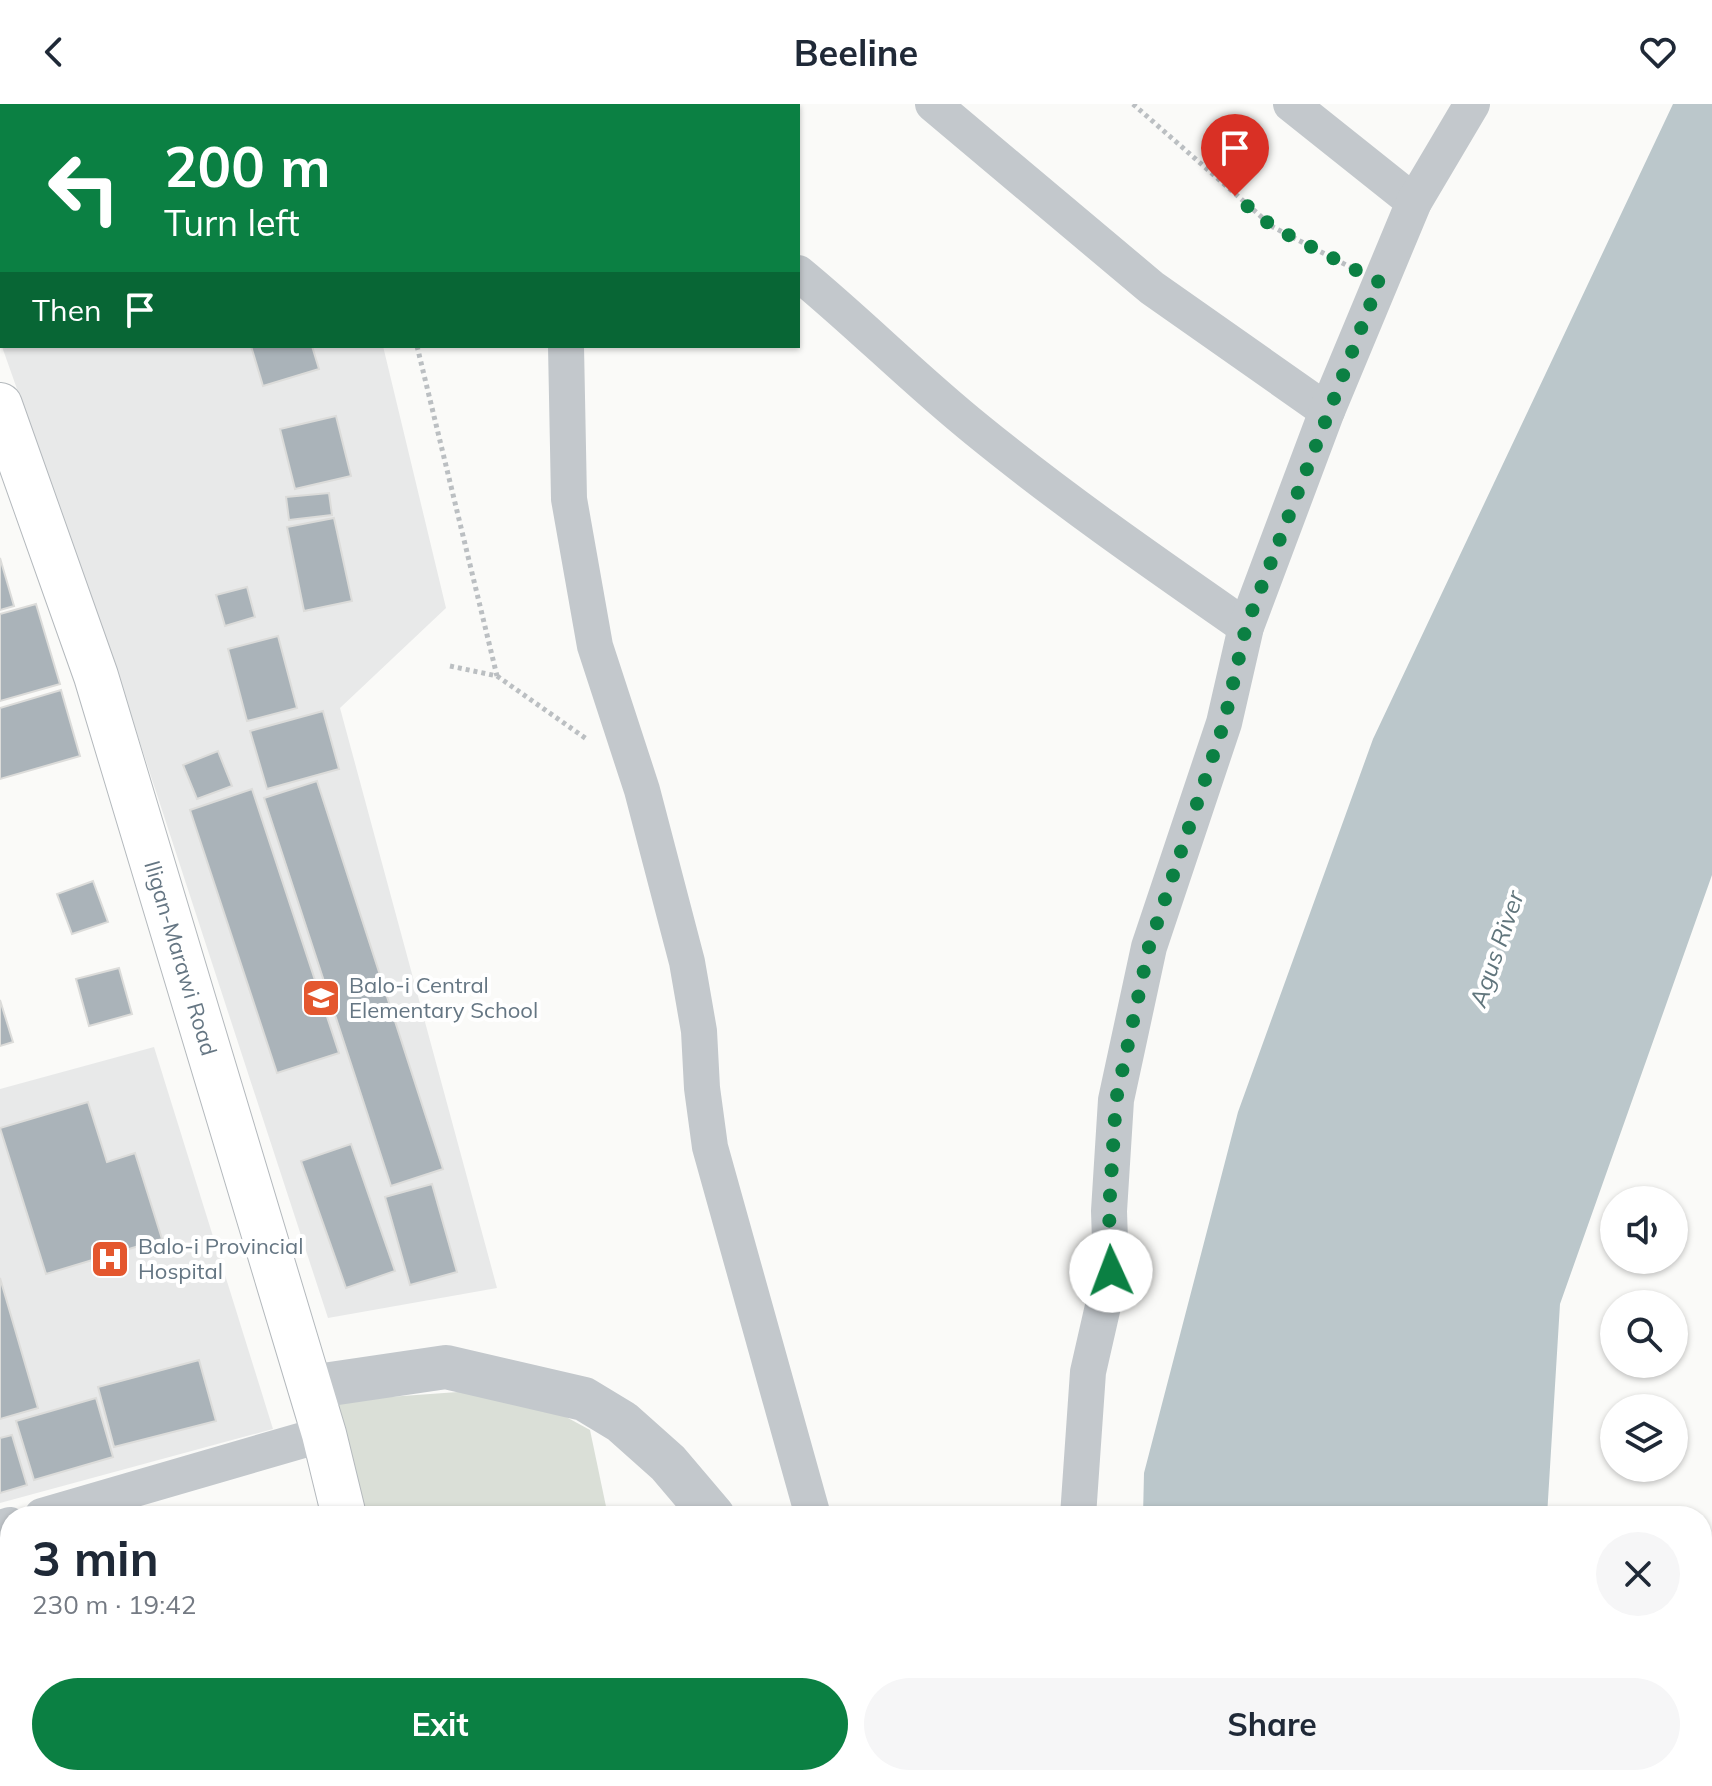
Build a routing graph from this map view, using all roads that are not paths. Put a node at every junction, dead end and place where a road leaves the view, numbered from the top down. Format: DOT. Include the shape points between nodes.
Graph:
graph roads {
  1 [pos="933,104"];
  2 [pos="1291,104"];
  3 [pos="1472,104"];
  4 [pos="1414,202"];
  5 [pos="800,275"];
  6 [pos="566,348"];
  7 [pos="0,405"];
  8 [pos="1327,411"];
  9 [pos="1246,627"];
  10 [pos="310,1387"];
  11 [pos="324,1434"];
  12 [pos="76,1506"];
  13 [pos="342,1506"];
  14 [pos="705,1506"];
  15 [pos="810,1506"];
  16 [pos="1079,1506"];
  1 -- 8 [label="street" via="1152,288"];
  2 -- 4 [label="street"];
  3 -- 4 [label="street"];
  4 -- 8 [label="street"];
  5 -- 9 [label="street" via="1066,501"];
  6 -- 15 [label="street" via="569,499 595,646 642,790 687,962 710,1147"];
  7 -- 10 [label="highway, Iligan-Marawi Road" via="96,676"];
  8 -- 9 [label="street"];
  9 -- 16 [label="street" via="1224,723 1149,947 1116,1100 1111,1271 1088,1372"];
  10 -- 11 [label="highway, Iligan-Marawi Road"];
  10 -- 14 [label="street" via="446,1367 584,1399 622,1422 668,1463"];
  11 -- 12 [label="street"];
  11 -- 13 [label="highway, Iligan-Marawi Road"];
}
